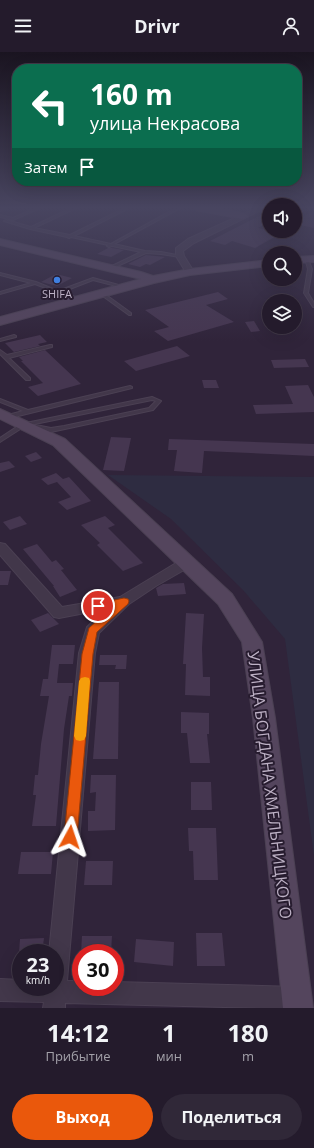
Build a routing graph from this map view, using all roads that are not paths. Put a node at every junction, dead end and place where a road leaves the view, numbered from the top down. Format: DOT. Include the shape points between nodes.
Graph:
graph roads {
  1 [pos="19,252"];
  2 [pos="41,252"];
  3 [pos="145,252"];
  4 [pos="179,252"];
  5 [pos="180,256"];
  6 [pos="305,259"];
  7 [pos="262,264"];
  8 [pos="111,268"];
  9 [pos="190,272"];
  10 [pos="0,274"];
  11 [pos="152,280"];
  12 [pos="35,283"];
  13 [pos="139,283"];
  14 [pos="124,287"];
  15 [pos="58,292"];
  16 [pos="0,293"];
  17 [pos="101,293"];
  18 [pos="77,299"];
  19 [pos="314,306"];
  20 [pos="130,314"];
  21 [pos="0,321"];
  22 [pos="14,336"];
  23 [pos="0,340"];
  24 [pos="50,346"];
  25 [pos="0,351"];
  26 [pos="6,357"];
  27 [pos="28,379"];
  28 [pos="130,387"];
  29 [pos="11,413"];
  30 [pos="0,440"];
  31 [pos="0,547"];
  32 [pos="186,563"];
  33 [pos="124,601"];
  34 [pos="0,990"];
  35 [pos="55,999"];
  36 [pos="297,1003"];
  1 -- 13 [label="main road" via="130,278"];
  2 -- 8 [label="main road"];
  3 -- 5 [label="lane"];
  3 -- 8 [label="lane"];
  4 -- 5 [label="street"];
  5 -- 9 [label="street"];
  6 -- 19 [label="lane" via="310,269 306,293"];
  7 -- 9 [label="main road"];
  8 -- 11 [label="main road"];
  9 -- 11 [label="main road"];
  10 -- 12 [label="lane"];
  11 -- 13 [label="main road"];
  12 -- 15 [label="lane"];
  12 -- 16 [label="lane"];
  13 -- 14 [label="main road"];
  14 -- 15 [label="lane" via="93,279"];
  14 -- 17 [label="main road"];
  15 -- 18 [label="lane"];
  17 -- 18 [label="main road"];
  17 -- 20 [label="lane"];
  18 -- 21 [label="main road"];
  22 -- 23 [label="lane"];
  24 -- 26 [label="lane"];
  25 -- 26 [label="lane"];
  26 -- 27 [label="lane"];
  28 -- 29 [label="lane"];
  29 -- 29 [label="lane" via="152,398 159,401 151,409 51,430"];
  29 -- 30 [label="lane"];
  29 -- 32 [label="main road, УЛИЦА БОГДАНА ХМЕЛЬНИЦКОГО" via="58,442"];
  31 -- 33 [label="street" via="59,613"];
  32 -- 33 [label="street"];
  32 -- 36 [label="main road, УЛИЦА БОГДАНА ХМЕЛЬНИЦКОГО" via="225,599 252,642 264,718"];
  33 -- 35 [label="street" via="92,631 88,654"];
  34 -- 35 [label="street"];
  35 -- 36 [label="street"];
}
